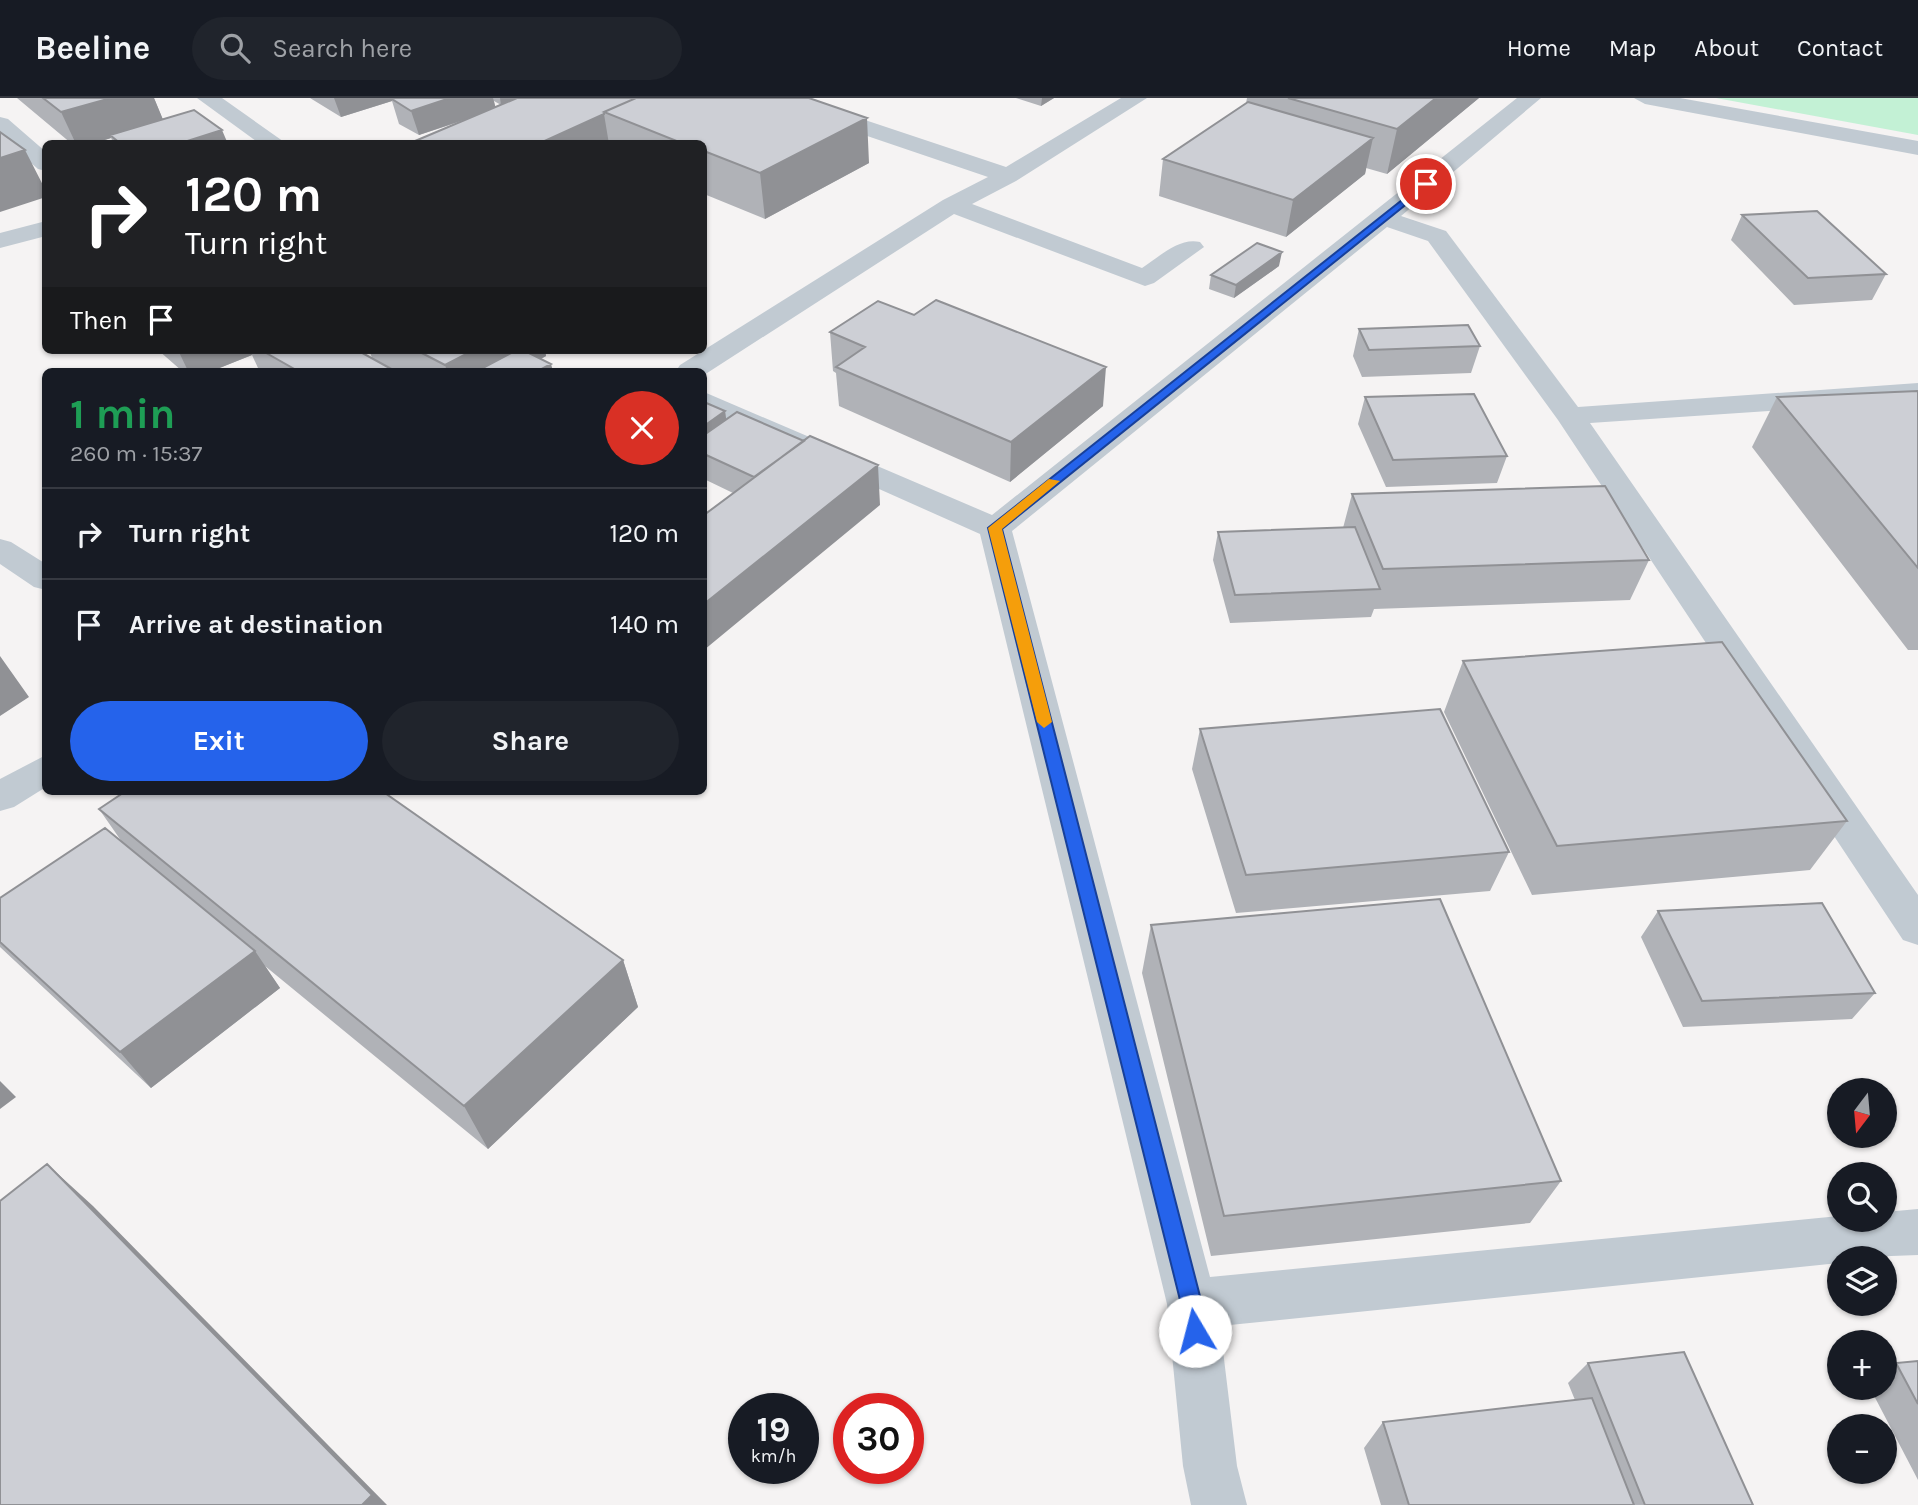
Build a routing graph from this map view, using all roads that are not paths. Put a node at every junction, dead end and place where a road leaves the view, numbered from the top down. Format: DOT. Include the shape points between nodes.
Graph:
graph roads {
  1 [pos="208,98"];
  2 [pos="778,98"];
  3 [pos="1136,98"];
  4 [pos="1530,98"];
  5 [pos="1645,98"];
  6 [pos="0,124"];
  7 [pos="270,140"];
  8 [pos="1918,148"];
  9 [pos="42,161"];
  10 [pos="1008,176"];
  11 [pos="952,205"];
  12 [pos="1384,218"];
  13 [pos="42,229"];
  14 [pos="0,241"];
  15 [pos="1191,247"];
  16 [pos="695,368"];
  17 [pos="1918,392"];
  18 [pos="707,402"];
  19 [pos="1570,416"];
  20 [pos="995,528"];
  21 [pos="0,549"];
  22 [pos="42,576"];
  23 [pos="42,771"];
  24 [pos="0,797"];
  25 [pos="1918,928"];
  26 [pos="1918,1232"];
  27 [pos="1192,1304"];
  28 [pos="1219,1505"];
  1 -- 7 [label="street"];
  2 -- 10 [label="street"];
  3 -- 10 [label="street"];
  4 -- 12 [label="street"];
  5 -- 8 [label="street"];
  6 -- 9 [label="street"];
  10 -- 11 [label="street"];
  11 -- 15 [label="street" via="1145,278"];
  11 -- 16 [label="street"];
  12 -- 19 [label="street" via="1437,236"];
  12 -- 20 [label="street"];
  13 -- 14 [label="street"];
  17 -- 19 [label="street"];
  18 -- 20 [label="street"];
  19 -- 25 [label="street"];
  20 -- 27 [label="street"];
  21 -- 22 [label="street"];
  23 -- 24 [label="street"];
  26 -- 27 [label="street"];
  27 -- 28 [label="street" via="1210,1466"];
}
